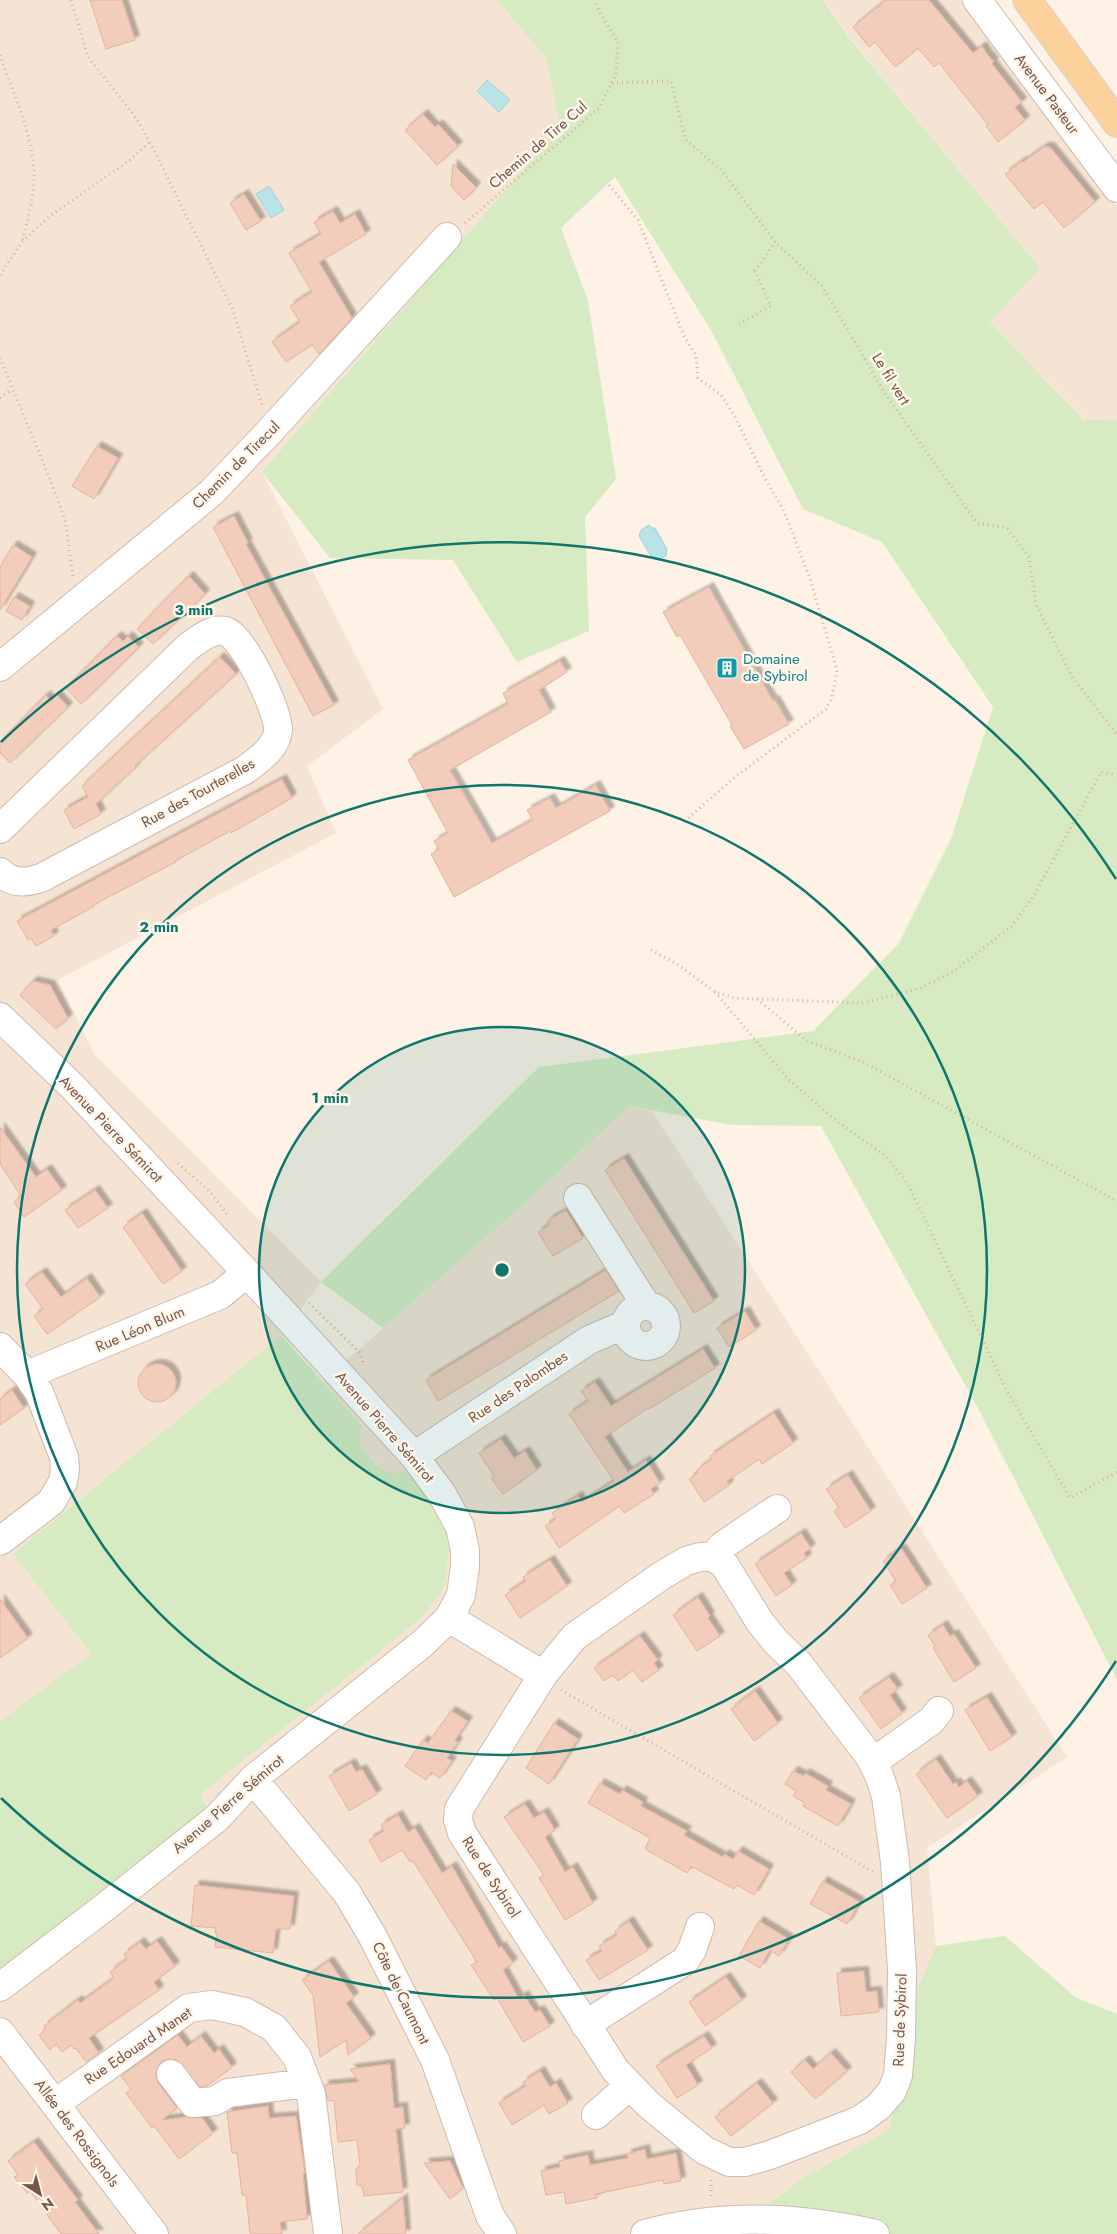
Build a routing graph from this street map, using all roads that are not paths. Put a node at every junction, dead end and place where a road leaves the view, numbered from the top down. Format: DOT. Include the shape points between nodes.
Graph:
graph roads {
  1 [pos="978,0"];
  2 [pos="1027,0"];
  3 [pos="1117,123"];
  4 [pos="1117,188"];
  5 [pos="447,237"];
  6 [pos="0,667"];
  7 [pos="0,830"];
  8 [pos="0,872"];
  9 [pos="0,1017"];
  10 [pos="578,1198"];
  11 [pos="247,1272"];
  12 [pos="646,1305"];
  13 [pos="626,1324"];
  14 [pos="0,1347"];
  15 [pos="27,1375"];
  16 [pos="414,1456"];
  17 [pos="777,1509"];
  18 [pos="0,1541"];
  19 [pos="712,1557"];
  20 [pos="449,1618"];
  21 [pos="542,1676"];
  22 [pos="939,1711"];
  23 [pos="873,1762"];
  24 [pos="253,1779"];
  25 [pos="700,1927"];
  26 [pos="0,1987"];
  27 [pos="585,2025"];
  28 [pos="0,2032"];
  29 [pos="171,2074"];
  30 [pos="307,2083"];
  31 [pos="629,2086"];
  32 [pos="56,2103"];
  33 [pos="596,2115"];
  34 [pos="154,2234"];
  35 [pos="328,2234"];
  36 [pos="502,2234"];
  37 [pos="645,2234"];
  38 [pos="875,2234"];
  1 -- 4 [label="street, Avenue Pasteur"];
  2 -- 3 [label="main road"];
  5 -- 6 [label="street, Chemin de Tirecul" via="212,492"];
  7 -- 8 [label="street, Rue des Tourterelles" via="188,647 211,632 226,631 235,637 272,701 278,731 268,752 245,770 41,878 14,882"];
  9 -- 11 [label="street, Avenue Pierre Sémirot" via="72,1086"];
  10 -- 12 [label="street"];
  11 -- 15 [label="street, Rue Léon Blum" via="220,1295"];
  11 -- 16 [label="street, Avenue Pierre Sémirot"];
  12 -- 13 [label="street" via="629,1314"];
  12 -- 13 [label="street" via="658,1310 665,1319 664,1334 658,1342 648,1346 638,1344 628,1335"];
  13 -- 16 [label="street, Rue des Palombes" via="589,1340"];
  14 -- 15 [label="street"];
  15 -- 18 [label="street" via="39,1392 66,1470 61,1488 51,1502"];
  16 -- 20 [label="street, Avenue Pierre Sémirot" via="451,1510 460,1527 465,1550 466,1567 461,1595"];
  17 -- 19 [label="street" via="722,1546"];
  19 -- 21 [label="street, Rue de Sybirol" via="686,1561 661,1576 574,1637"];
  19 -- 23 [label="street, Rue de Sybirol" via="724,1564 760,1622 798,1663"];
  20 -- 21 [label="street"];
  20 -- 24 [label="street, Avenue Pierre Sémirot" via="422,1644"];
  21 -- 27 [label="street, Rue de Sybirol" via="459,1809 458,1820 462,1833"];
  22 -- 23 [label="street"];
  23 -- 31 [label="street, Rue de Sybirol" via="886,1796 902,1969 901,2038 898,2074 892,2091 860,2120 770,2155 745,2162 729,2162 704,2150"];
  24 -- 26 [label="street, Avenue Pierre Sémirot" via="217,1818"];
  24 -- 36 [label="street, Côte de Caumont" via="347,1893 373,1937 435,2060 490,2216"];
  25 -- 27 [label="street" via="685,1961"];
  27 -- 31 [label="street, Rue de Sybirol"];
  28 -- 32 [label="street, Allée des Rossignols"];
  29 -- 30 [label="street" via="193,2103 215,2101 228,2092"];
  30 -- 32 [label="street, Rue Edouard Manet" via="297,2057 274,2028 245,2012 212,2006 189,2008"];
  30 -- 35 [label="street, Rue Edouard Manet"];
  31 -- 33 [label="street"];
  32 -- 34 [label="street, Allée des Rossignols"];
  37 -- 38 [label="street" via="669,2227 746,2219 794,2220"];
}
